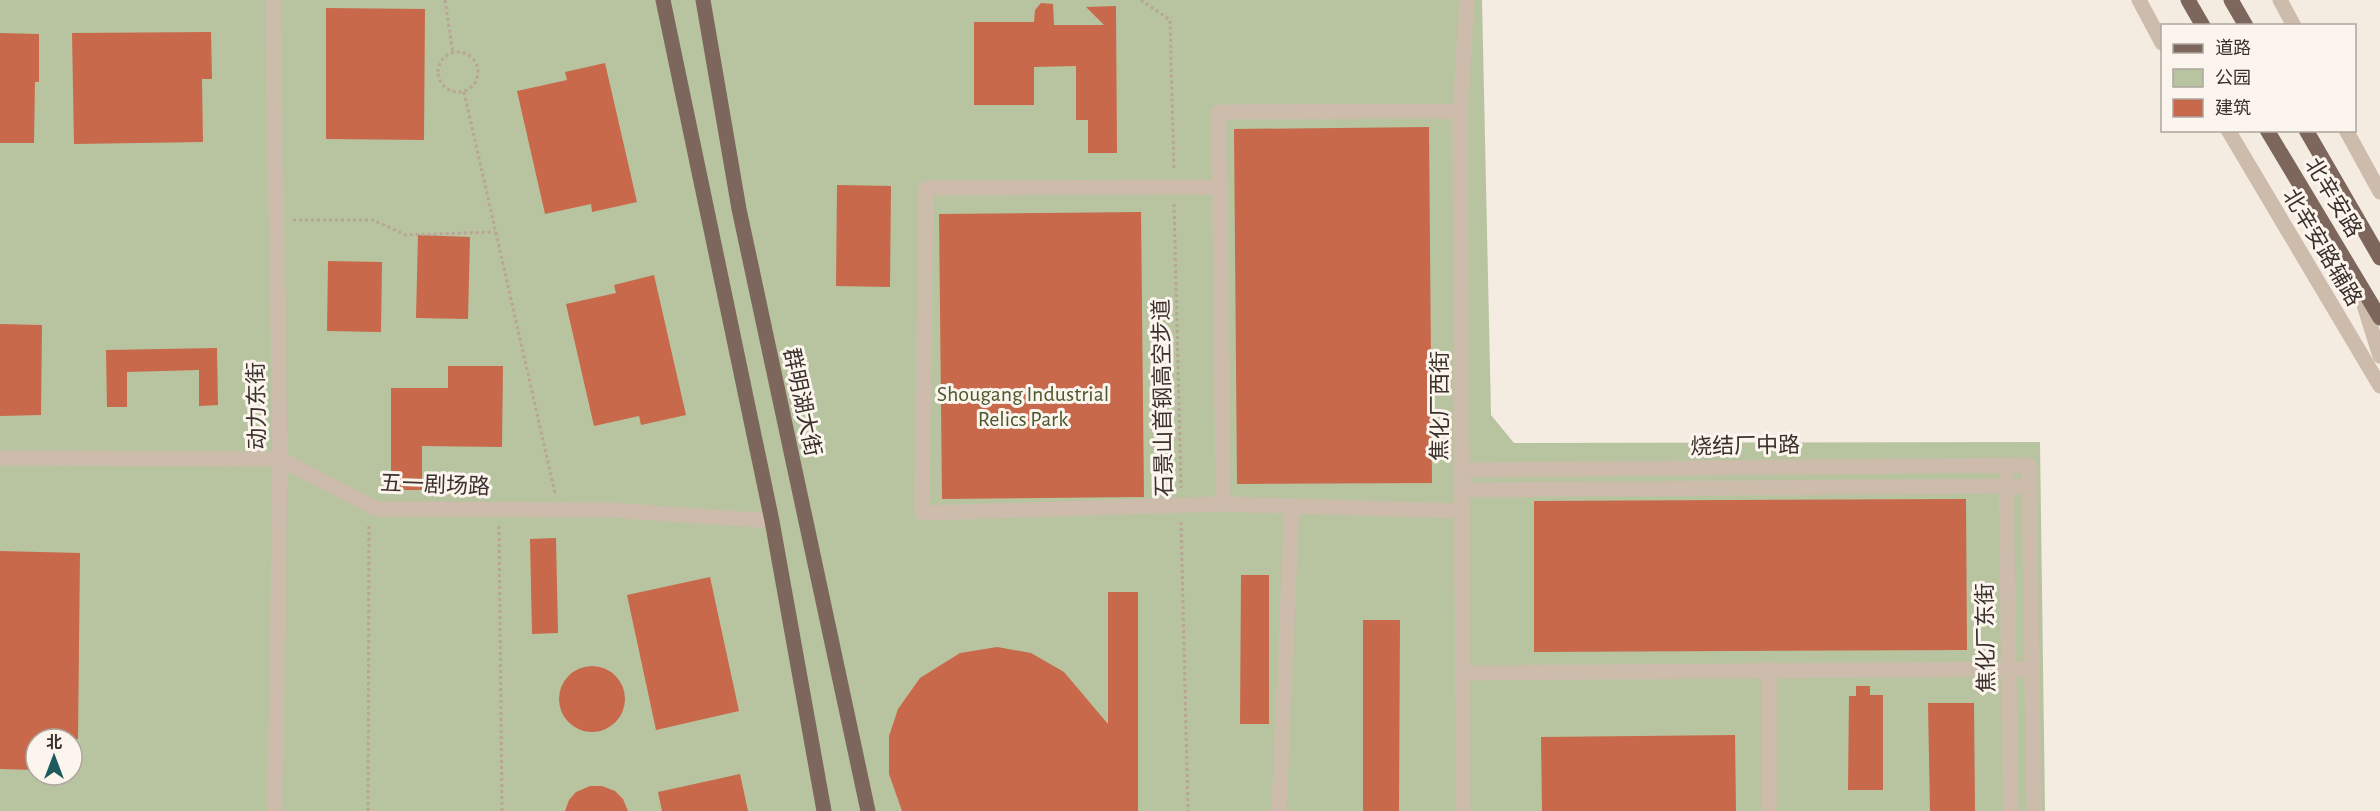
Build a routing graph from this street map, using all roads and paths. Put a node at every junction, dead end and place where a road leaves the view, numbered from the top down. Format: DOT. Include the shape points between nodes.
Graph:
graph roads {
  1 [pos="273,0"];
  2 [pos="445,0"];
  3 [pos="663,0"];
  4 [pos="703,0"];
  5 [pos="1141,0"];
  6 [pos="1467,0"];
  7 [pos="2139,0"];
  8 [pos="2188,0"];
  9 [pos="2231,0"];
  10 [pos="2280,0"];
  11 [pos="2202,24"];
  12 [pos="2245,24"];
  13 [pos="2293,24"];
  14 [pos="2161,39"];
  15 [pos="453,53"];
  16 [pos="464,92"];
  17 [pos="1460,111"];
  18 [pos="2229,132"];
  19 [pos="2268,132"];
  20 [pos="2307,132"];
  21 [pos="2347,132"];
  22 [pos="1174,176"];
  23 [pos="1220,187"];
  24 [pos="2380,192"];
  25 [pos="1174,200"];
  26 [pos="276,220"];
  27 [pos="495,232"];
  28 [pos="2380,258"];
  29 [pos="2355,274"];
  30 [pos="2380,318"];
  31 [pos="2380,356"];
  32 [pos="2380,386"];
  33 [pos="0,458"];
  34 [pos="280,459"];
  35 [pos="2007,464"];
  36 [pos="2029,465"];
  37 [pos="1462,470"];
  38 [pos="2006,486"];
  39 [pos="2029,486"];
  40 [pos="1462,490"];
  41 [pos="1181,499"];
  42 [pos="1223,504"];
  43 [pos="1292,505"];
  44 [pos="377,509"];
  45 [pos="499,509"];
  46 [pos="559,510"];
  47 [pos="1181,511"];
  48 [pos="1462,511"];
  49 [pos="772,521"];
  50 [pos="1769,669"];
  51 [pos="2007,669"];
  52 [pos="2032,669"];
  53 [pos="1464,673"];
  54 [pos="275,811"];
  55 [pos="368,811"];
  56 [pos="502,811"];
  57 [pos="824,811"];
  58 [pos="868,811"];
  59 [pos="1188,811"];
  60 [pos="1279,811"];
  61 [pos="1462,811"];
  62 [pos="1769,811"];
  63 [pos="2011,811"];
  64 [pos="2034,811"];
  1 -- 26 [label="street, 动力东街"];
  2 -- 15 [label="path"];
  3 -- 49 [label="main road"];
  4 -- 58 [label="main road, 群明湖大街" via="739,209"];
  5 -- 22 [label="path" via="1170,20"];
  6 -- 17 [label="street, 焦化厂西街"];
  7 -- 14 [label="street"];
  8 -- 11 [label="main road"];
  9 -- 12 [label="main road"];
  10 -- 13 [label="street"];
  15 -- 16 [label="path" via="467,54 477,65 477,78"];
  15 -- 16 [label="path" via="438,67 439,80 450,91"];
  16 -- 27 [label="path"];
  17 -- 23 [label="street" via="1219,112"];
  17 -- 37 [label="street, 焦化厂西街"];
  18 -- 32 [label="street, 北辛安路辅路"];
  19 -- 29 [label="main road, 北辛安路"];
  20 -- 28 [label="main road, 北辛安路"];
  21 -- 24 [label="street"];
  23 -- 42 [label="street"];
  23 -- 42 [label="street" via="926,188 922,513"];
  25 -- 41 [label="path, 石景山首钢高空步道"];
  26 -- 27 [label="path" via="373,220 406,235"];
  26 -- 34 [label="street, 动力东街"];
  27 -- 46 [label="path"];
  29 -- 30 [label="main road, 北辛安路"];
  29 -- 31 [label="street"];
  33 -- 34 [label="street, 五一剧场路"];
  34 -- 44 [label="street, 五一剧场路"];
  34 -- 54 [label="street, 动力东街"];
  35 -- 36 [label="street, 烧结厂中路"];
  35 -- 37 [label="street, 烧结厂中路"];
  35 -- 38 [label="street, 焦化厂东街"];
  36 -- 39 [label="street, 焦化厂东街"];
  37 -- 40 [label="street, 焦化厂西街"];
  38 -- 39 [label="street, 烧结厂中路"];
  38 -- 40 [label="street, 烧结厂中路"];
  38 -- 51 [label="street, 焦化厂东街"];
  39 -- 52 [label="street, 焦化厂东街"];
  40 -- 48 [label="street, 焦化厂西街"];
  42 -- 43 [label="street"];
  43 -- 48 [label="street"];
  43 -- 60 [label="street"];
  44 -- 45 [label="street, 五一剧场路"];
  44 -- 55 [label="path" via="369,519"];
  45 -- 46 [label="street, 五一剧场路"];
  45 -- 56 [label="path"];
  46 -- 49 [label="street, 五一剧场路"];
  47 -- 59 [label="path, 石景山首钢高空步道"];
  48 -- 53 [label="street, 焦化厂西街"];
  49 -- 57 [label="main road"];
  50 -- 51 [label="street"];
  50 -- 53 [label="street"];
  50 -- 62 [label="street"];
  51 -- 52 [label="street"];
  51 -- 63 [label="street, 焦化厂东街"];
  52 -- 64 [label="street, 焦化厂东街"];
  53 -- 61 [label="street, 焦化厂西街"];
}
